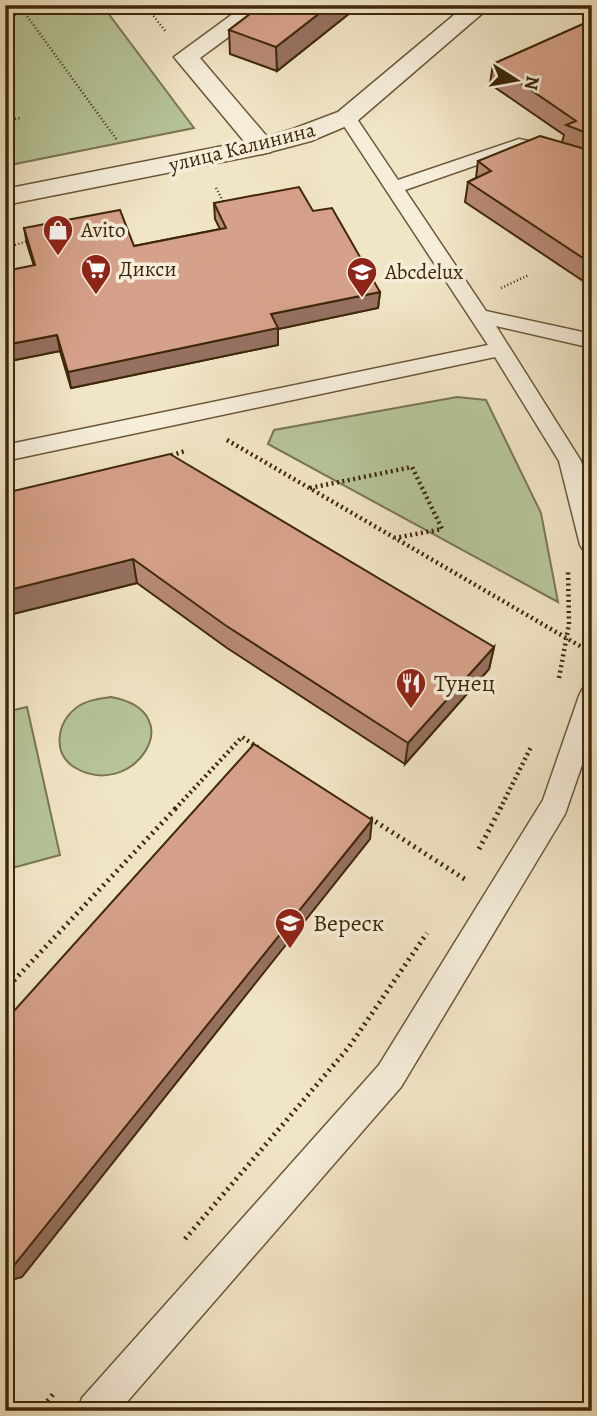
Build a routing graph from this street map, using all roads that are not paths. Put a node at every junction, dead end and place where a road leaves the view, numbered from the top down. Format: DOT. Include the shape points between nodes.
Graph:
graph roads {
  1 [pos="261,5"];
  2 [pos="481,5"];
  3 [pos="347,117"];
  4 [pos="262,146"];
  5 [pos="592,165"];
  6 [pos="394,187"];
  7 [pos="5,197"];
  8 [pos="480,316"];
  9 [pos="592,341"];
  10 [pos="501,349"];
  11 [pos="5,453"];
  12 [pos="592,545"];
  13 [pos="592,696"];
  14 [pos="95,1411"];
  1 -- 4 [label="street" via="186,57"];
  2 -- 3 [label="street, улица Калинина"];
  3 -- 4 [label="street, улица Калинина"];
  3 -- 6 [label="lane"];
  4 -- 7 [label="street, улица Калинина"];
  5 -- 6 [label="lane" via="519,144"];
  6 -- 8 [label="lane"];
  8 -- 9 [label="lane"];
  8 -- 10 [label="lane"];
  10 -- 11 [label="lane"];
  10 -- 12 [label="lane" via="570,461"];
  13 -- 14 [label="lane" via="555,805 390,1076"];
}
